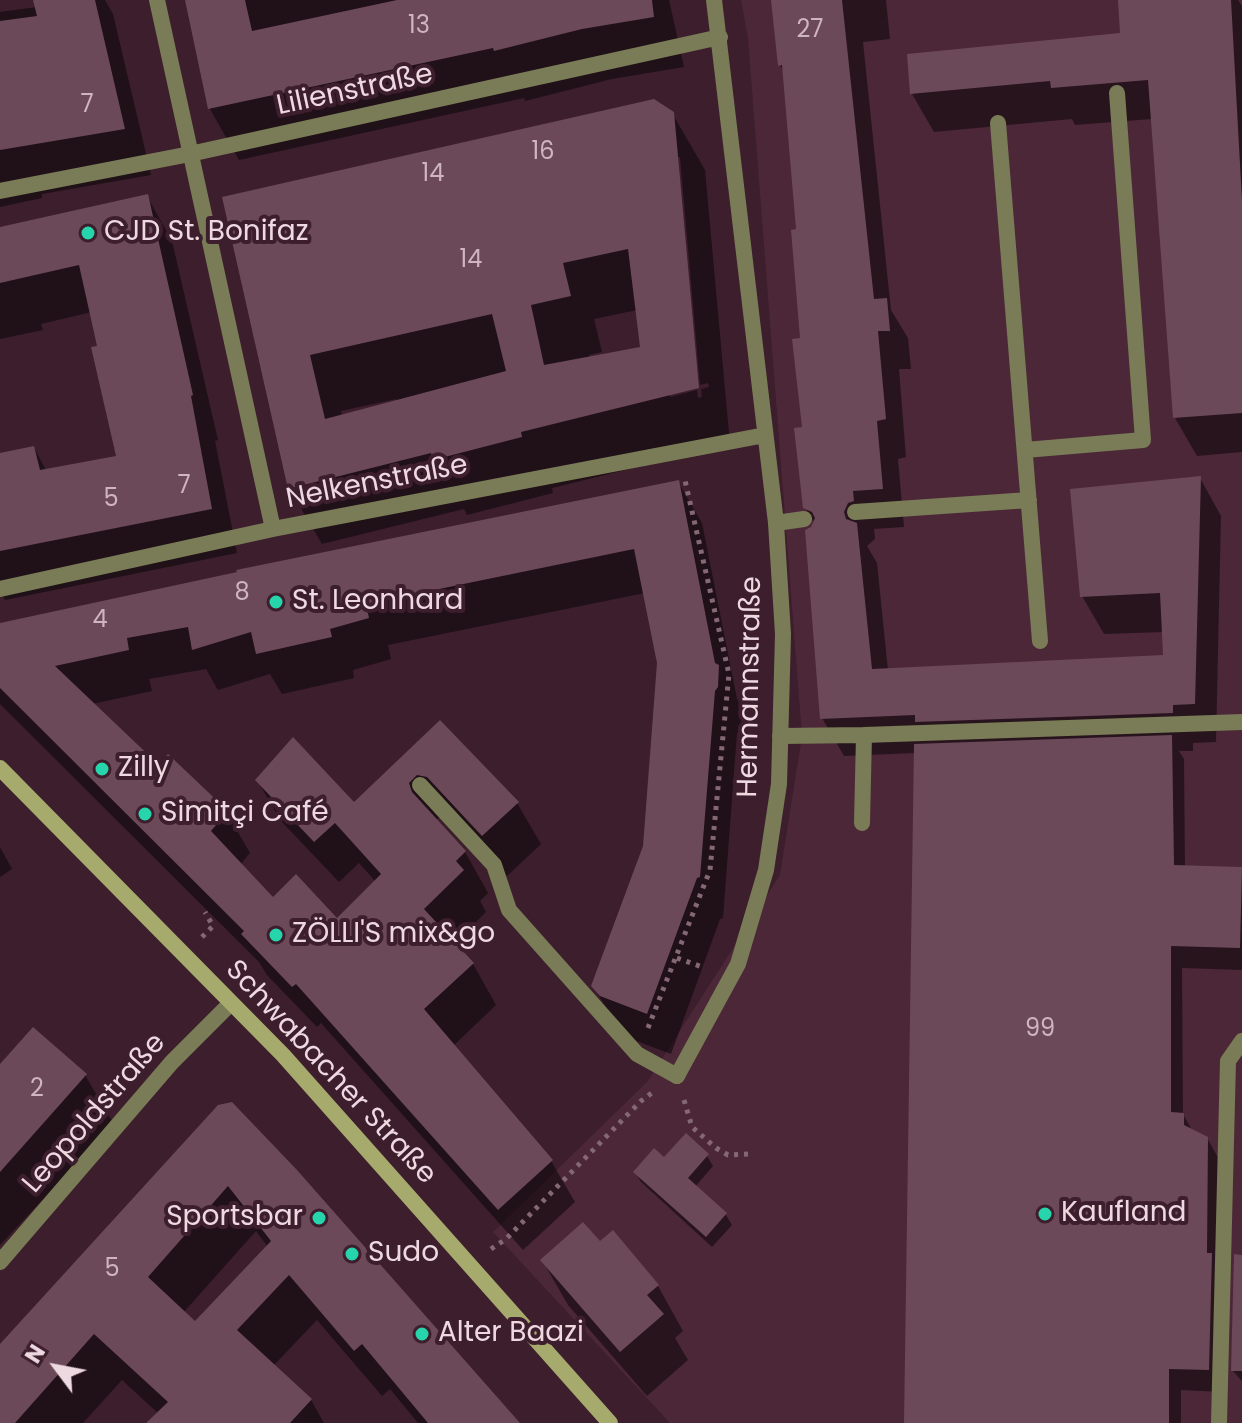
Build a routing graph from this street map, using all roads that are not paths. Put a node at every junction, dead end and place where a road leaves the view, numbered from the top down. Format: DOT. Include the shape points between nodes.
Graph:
graph roads {
  1 [pos="157,0"];
  2 [pos="714,0"];
  3 [pos="720,37"];
  4 [pos="1117,93"];
  5 [pos="998,123"];
  6 [pos="190,154"];
  7 [pos="0,191"];
  8 [pos="765,435"];
  9 [pos="1025,450"];
  10 [pos="1029,500"];
  11 [pos="855,512"];
  12 [pos="804,519"];
  13 [pos="776,523"];
  14 [pos="273,529"];
  15 [pos="0,589"];
  16 [pos="1040,641"];
  17 [pos="1242,722"];
  18 [pos="864,735"];
  19 [pos="780,736"];
  20 [pos="0,768"];
  21 [pos="420,785"];
  22 [pos="862,823"];
  23 [pos="231,1003"];
  24 [pos="1242,1041"];
  25 [pos="0,1262"];
  26 [pos="610,1423"];
  27 [pos="1219,1423"];
  1 -- 6 [label="street"];
  2 -- 3 [label="street, Hermannstraße"];
  3 -- 6 [label="street, Lilienstraße"];
  3 -- 8 [label="street, Hermannstraße"];
  4 -- 9 [label="street" via="1143,440"];
  5 -- 9 [label="street"];
  6 -- 7 [label="street, Lilienstraße"];
  6 -- 14 [label="street"];
  8 -- 13 [label="street, Hermannstraße"];
  8 -- 14 [label="street, Nelkenstraße"];
  9 -- 10 [label="street"];
  10 -- 11 [label="street"];
  10 -- 16 [label="street"];
  12 -- 13 [label="street"];
  13 -- 19 [label="street, Hermannstraße" via="783,634"];
  14 -- 15 [label="street, Nelkenstraße"];
  17 -- 18 [label="street"];
  18 -- 19 [label="street"];
  18 -- 22 [label="street"];
  19 -- 21 [label="street, Hermannstraße" via="766,870 738,964 677,1076 637,1054 509,910 494,865"];
  20 -- 23 [label="main road, Schwabacher Straße"];
  23 -- 25 [label="street, Leopoldstraße" via="172,1062"];
  23 -- 26 [label="main road, Schwabacher Straße"];
  24 -- 27 [label="street" via="1228,1061"];
}
